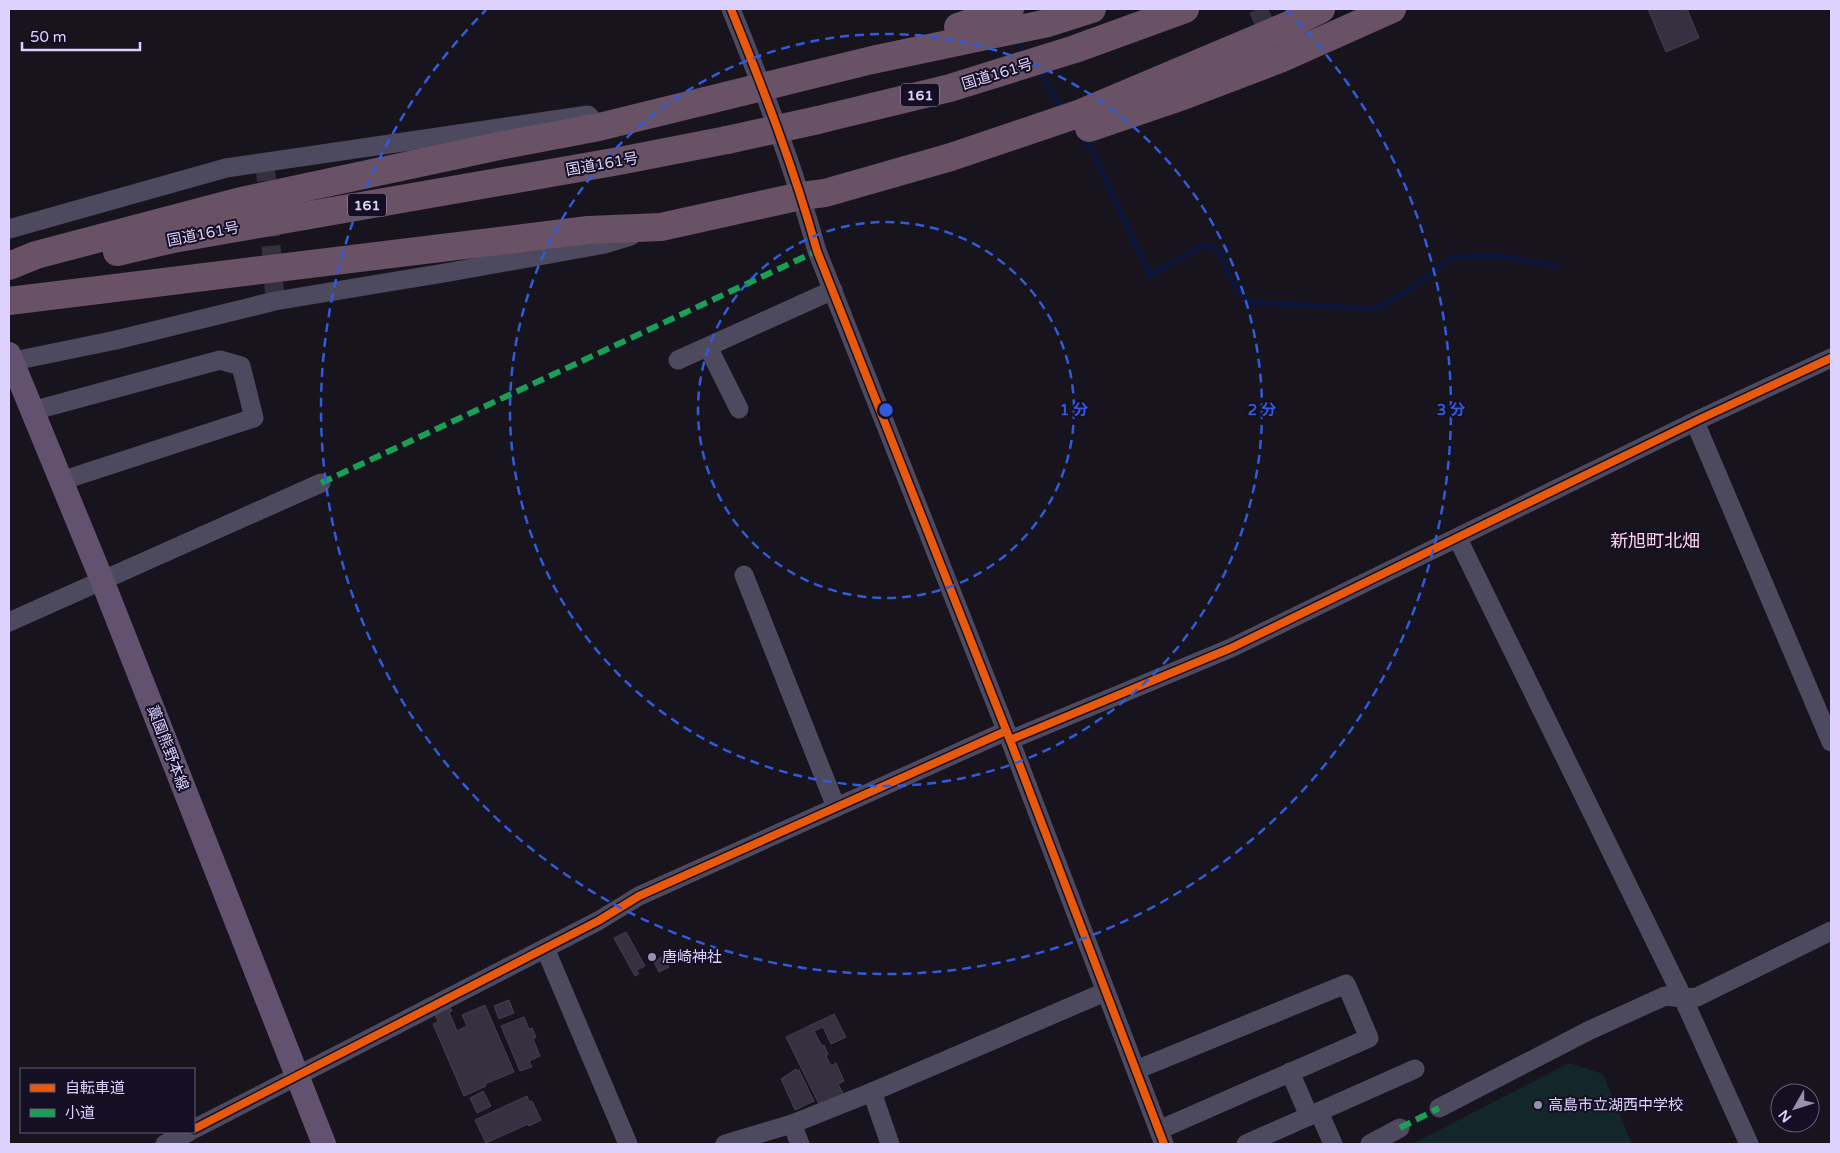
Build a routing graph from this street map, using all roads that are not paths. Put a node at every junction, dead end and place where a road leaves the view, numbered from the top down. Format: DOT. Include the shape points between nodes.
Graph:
graph roads {
  1 [pos="730,9"];
  2 [pos="1092,9"];
  3 [pos="1185,9"];
  4 [pos="1321,9"];
  5 [pos="1392,9"];
  6 [pos="1005,19"];
  7 [pos="763,87"];
  8 [pos="1076,123"];
  9 [pos="599,127"];
  10 [pos="801,196"];
  11 [pos="660,227"];
  12 [pos="9,229"];
  13 [pos="9,266"];
  14 [pos="9,280"];
  15 [pos="833,290"];
  16 [pos="9,300"];
  17 [pos="708,347"];
  18 [pos="1831,358"];
  19 [pos="10,359"];
  20 [pos="678,360"];
  21 [pos="739,409"];
  22 [pos="32,411"];
  23 [pos="1695,422"];
  24 [pos="61,481"];
  25 [pos="321,483"];
  26 [pos="1458,539"];
  27 [pos="744,575"];
  28 [pos="102,580"];
  29 [pos="9,622"];
  30 [pos="1008,736"];
  31 [pos="1831,742"];
  32 [pos="836,807"];
  33 [pos="1831,931"];
  34 [pos="545,948"];
  35 [pos="1106,992"];
  36 [pos="1683,998"];
  37 [pos="1415,1069"];
  38 [pos="1136,1070"];
  39 [pos="1290,1072"];
  40 [pos="296,1076"];
  41 [pos="872,1092"];
  42 [pos="1439,1108"];
  43 [pos="1314,1114"];
  44 [pos="792,1124"];
  45 [pos="195,1128"];
  46 [pos="1400,1128"];
  47 [pos="187,1133"];
  48 [pos="1162,1137"];
  49 [pos="165,1144"];
  50 [pos="324,1144"];
  51 [pos="628,1144"];
  52 [pos="725,1144"];
  53 [pos="800,1144"];
  54 [pos="890,1144"];
  55 [pos="1246,1144"];
  56 [pos="1333,1144"];
  57 [pos="1370,1144"];
  58 [pos="1749,1144"];
  1 -- 7 [label="street"];
  2 -- 6 [label="highway" via="1048,23"];
  3 -- 14 [label="highway, 国道161号 / 161, bridge" via="950,88 818,120 610,163 173,239"];
  4 -- 8 [label="highway"];
  5 -- 8 [label="highway" via="1275,47 1183,96"];
  6 -- 7 [label="highway" via="872,60"];
  7 -- 9 [label="highway"];
  7 -- 10 [label="street"];
  8 -- 10 [label="highway" via="969,167 951,157 826,193"];
  9 -- 12 [label="street" via="588,115 226,168"];
  9 -- 13 [label="highway" via="237,202 36,254"];
  10 -- 11 [label="highway"];
  10 -- 15 [label="street" via="817,251"];
  11 -- 16 [label="highway" via="588,230"];
  11 -- 19 [label="street" via="604,244 275,301 116,340"];
  15 -- 17 [label="street"];
  15 -- 30 [label="street"];
  17 -- 20 [label="street"];
  17 -- 21 [label="street"];
  18 -- 23 [label="street"];
  19 -- 22 [label="main road, 藁園熊野本線"];
  22 -- 24 [label="main road, 藁園熊野本線"];
  22 -- 24 [label="street" via="220,360 241,366 254,418"];
  23 -- 26 [label="street"];
  23 -- 31 [label="street"];
  24 -- 28 [label="main road, 藁園熊野本線"];
  25 -- 28 [label="street"];
  26 -- 30 [label="street" via="1231,648"];
  26 -- 36 [label="street"];
  27 -- 32 [label="street"];
  28 -- 29 [label="street"];
  28 -- 40 [label="main road, 藁園熊野本線"];
  30 -- 32 [label="street"];
  30 -- 35 [label="street"];
  32 -- 34 [label="street" via="639,896 598,922"];
  33 -- 36 [label="street" via="1697,997"];
  34 -- 40 [label="street"];
  34 -- 51 [label="street"];
  35 -- 38 [label="street"];
  35 -- 41 [label="street"];
  36 -- 42 [label="street" via="1665,996 1590,1030"];
  36 -- 58 [label="street"];
  37 -- 43 [label="street"];
  38 -- 39 [label="street" via="1346,984 1369,1038"];
  38 -- 48 [label="street"];
  39 -- 43 [label="street"];
  39 -- 48 [label="street"];
  40 -- 45 [label="street"];
  40 -- 50 [label="main road, 藁園熊野本線"];
  41 -- 44 [label="street"];
  41 -- 54 [label="street"];
  43 -- 55 [label="street"];
  43 -- 56 [label="street"];
  44 -- 52 [label="street"];
  44 -- 53 [label="street"];
  46 -- 57 [label="street"];
  47 -- 49 [label="street"];
}
